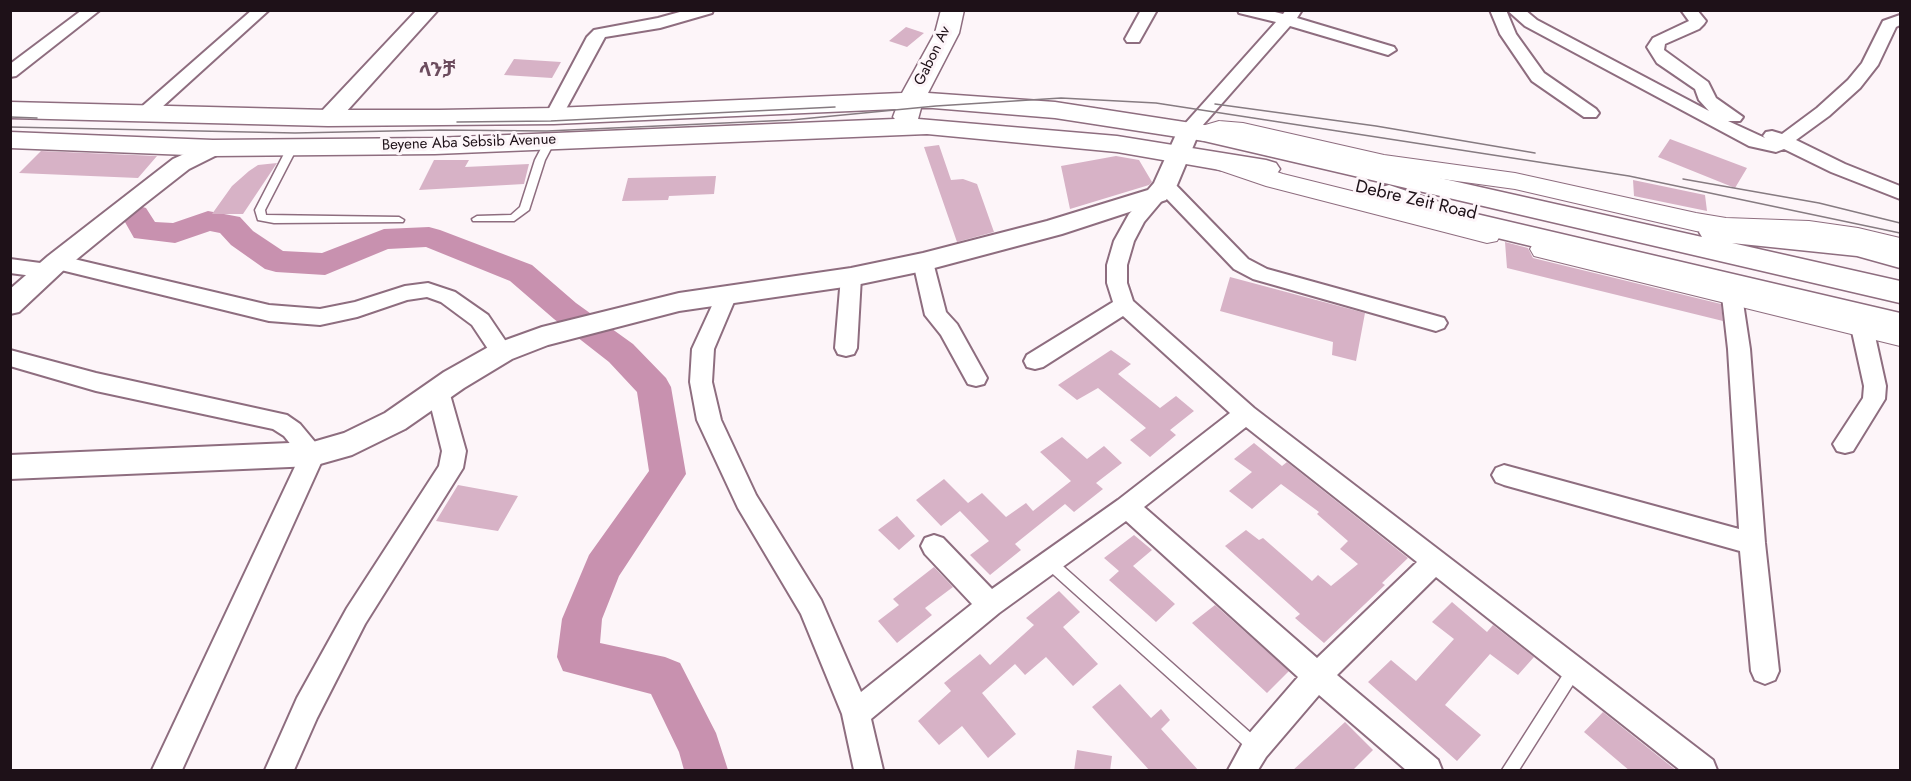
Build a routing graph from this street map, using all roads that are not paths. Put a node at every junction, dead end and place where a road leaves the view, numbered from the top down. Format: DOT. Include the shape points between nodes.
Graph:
graph roads {
  1 [pos="93,10"];
  2 [pos="262,10"];
  3 [pos="428,10"];
  4 [pos="706,10"];
  5 [pos="954,10"];
  6 [pos="970,10"];
  7 [pos="1149,10"];
  8 [pos="1245,10"];
  9 [pos="1498,10"];
  10 [pos="1514,10"];
  11 [pos="1688,10"];
  12 [pos="1291,15"];
  13 [pos="1900,20"];
  14 [pos="1133,39"];
  15 [pos="1388,50"];
  16 [pos="10,72"];
  17 [pos="922,100"];
  18 [pos="10,110"];
  19 [pos="145,113"];
  20 [pos="1590,113"];
  21 [pos="814,116"];
  22 [pos="328,118"];
  23 [pos="915,126"];
  24 [pos="552,127"];
  25 [pos="1191,139"];
  26 [pos="10,140"];
  27 [pos="1783,141"];
  28 [pos="174,146"];
  29 [pos="213,148"];
  30 [pos="292,148"];
  31 [pos="1213,159"];
  32 [pos="1396,187"];
  33 [pos="1161,190"];
  34 [pos="1900,193"];
  35 [pos="134,199"];
  36 [pos="477,219"];
  37 [pos="399,220"];
  38 [pos="1900,247"];
  39 [pos="1900,258"];
  40 [pos="923,262"];
  41 [pos="10,266"];
  42 [pos="53,267"];
  43 [pos="851,277"];
  44 [pos="1900,292"];
  45 [pos="1732,296"];
  46 [pos="726,297"];
  47 [pos="10,305"];
  48 [pos="1124,305"];
  49 [pos="1900,309"];
  50 [pos="1436,323"];
  51 [pos="1900,324"];
  52 [pos="1862,327"];
  53 [pos="1900,335"];
  54 [pos="846,348"];
  55 [pos="502,352"];
  56 [pos="10,358"];
  57 [pos="1035,361"];
  58 [pos="976,378"];
  59 [pos="438,391"];
  60 [pos="1246,414"];
  61 [pos="1845,444"];
  62 [pos="313,454"];
  63 [pos="10,467"];
  64 [pos="1504,475"];
  65 [pos="1127,507"];
  66 [pos="1752,543"];
  67 [pos="934,546"];
  68 [pos="1434,562"];
  69 [pos="1050,563"];
  70 [pos="990,605"];
  71 [pos="1574,670"];
  72 [pos="1765,671"];
  73 [pos="1317,676"];
  74 [pos="856,714"];
  75 [pos="1249,759"];
  76 [pos="167,771"];
  77 [pos="279,771"];
  78 [pos="868,771"];
  79 [pos="1428,771"];
  80 [pos="1510,771"];
  81 [pos="1703,771"];
  1 -- 16 [label="street"];
  2 -- 19 [label="street"];
  3 -- 22 [label="street"];
  4 -- 24 [label="street" via="600,33"];
  5 -- 17 [label="main road, Gabon Av"];
  6 -- 17 [label="main road, Gabon Av"];
  7 -- 14 [label="street"];
  8 -- 12 [label="street"];
  9 -- 20 [label="street" via="1508,34 1538,77"];
  10 -- 27 [label="street" via="1531,23 1755,142 1776,146"];
  11 -- 27 [label="street" via="1698,21 1659,41 1656,51 1701,86 1716,108"];
  12 -- 15 [label="street"];
  12 -- 25 [label="street"];
  13 -- 27 [label="street" via="1889,24 1870,65 1854,84"];
  17 -- 21 [label="main road, Beyene Aba Sebsib Avenue"];
  17 -- 23 [label="main road"];
  17 -- 25 [label="main road, Beyene Aba Sebsib Avenue" via="1055,110"];
  18 -- 19 [label="main road, Beyene Aba Sebsib Avenue"];
  19 -- 22 [label="main road, Beyene Aba Sebsib Avenue"];
  21 -- 23 [label="main road, Beyene Aba Sebsib Avenue"];
  21 -- 24 [label="main road, Beyene Aba Sebsib Avenue"];
  22 -- 24 [label="main road, Beyene Aba Sebsib Avenue"];
  23 -- 25 [label="main road, Debre Zeit Road" via="1060,136"];
  24 -- 30 [label="main road, Beyene Aba Sebsib Avenue" via="435,146"];
  24 -- 36 [label="lane" via="525,208 514,218"];
  25 -- 31 [label="main road, Debre Zeit Road"];
  25 -- 32 [label="main road"];
  25 -- 33 [label="street"];
  25 -- 38 [label="main road" via="1219,129 1243,130 1384,163 1515,181 1696,222 1809,230"];
  26 -- 28 [label="main road, Beyene Aba Sebsib Avenue"];
  27 -- 34 [label="street"];
  28 -- 29 [label="main road, Beyene Aba Sebsib Avenue"];
  28 -- 35 [label="street" via="158,173"];
  29 -- 30 [label="main road, Beyene Aba Sebsib Avenue"];
  29 -- 35 [label="street" via="181,164"];
  30 -- 37 [label="lane" via="260,210 262,218"];
  31 -- 32 [label="main road, Debre Zeit Road"];
  31 -- 45 [label="main road" via="1275,180"];
  32 -- 39 [label="main road" via="1429,178 1694,229 1857,246"];
  32 -- 44 [label="main road"];
  32 -- 49 [label="main road, Debre Zeit Road"];
  32 -- 51 [label="main road" via="1478,224"];
  33 -- 40 [label="street" via="1053,228"];
  33 -- 48 [label="street" via="1136,219 1124,241 1117,265 1117,283"];
  33 -- 50 [label="street" via="1241,264 1260,274"];
  35 -- 42 [label="street"];
  40 -- 43 [label="street"];
  40 -- 58 [label="street" via="936,315"];
  41 -- 42 [label="street"];
  42 -- 47 [label="street"];
  42 -- 55 [label="street" via="269,313 320,317 428,290 448,297 480,320"];
  43 -- 46 [label="street"];
  43 -- 54 [label="street"];
  45 -- 52 [label="main road"];
  45 -- 66 [label="street"];
  46 -- 55 [label="street" via="679,302 542,337"];
  46 -- 74 [label="street" via="703,349 701,382 709,420 747,501 812,608"];
  48 -- 57 [label="street"];
  48 -- 60 [label="street"];
  52 -- 53 [label="main road"];
  52 -- 61 [label="street" via="1875,386 1874,399"];
  55 -- 59 [label="street"];
  56 -- 62 [label="street" via="96,382 279,420"];
  59 -- 62 [label="street" via="395,421 352,443"];
  59 -- 77 [label="street" via="454,451 451,468 356,616"];
  60 -- 65 [label="street"];
  60 -- 68 [label="street"];
  62 -- 63 [label="street"];
  62 -- 76 [label="street"];
  64 -- 66 [label="street"];
  65 -- 69 [label="street"];
  65 -- 73 [label="street"];
  66 -- 72 [label="street"];
  67 -- 70 [label="street"];
  68 -- 71 [label="street"];
  68 -- 73 [label="street"];
  69 -- 70 [label="street"];
  69 -- 75 [label="lane"];
  70 -- 74 [label="street"];
  71 -- 80 [label="lane"];
  71 -- 81 [label="street"];
  73 -- 75 [label="street"];
  73 -- 79 [label="street"];
  74 -- 78 [label="street"];
}
